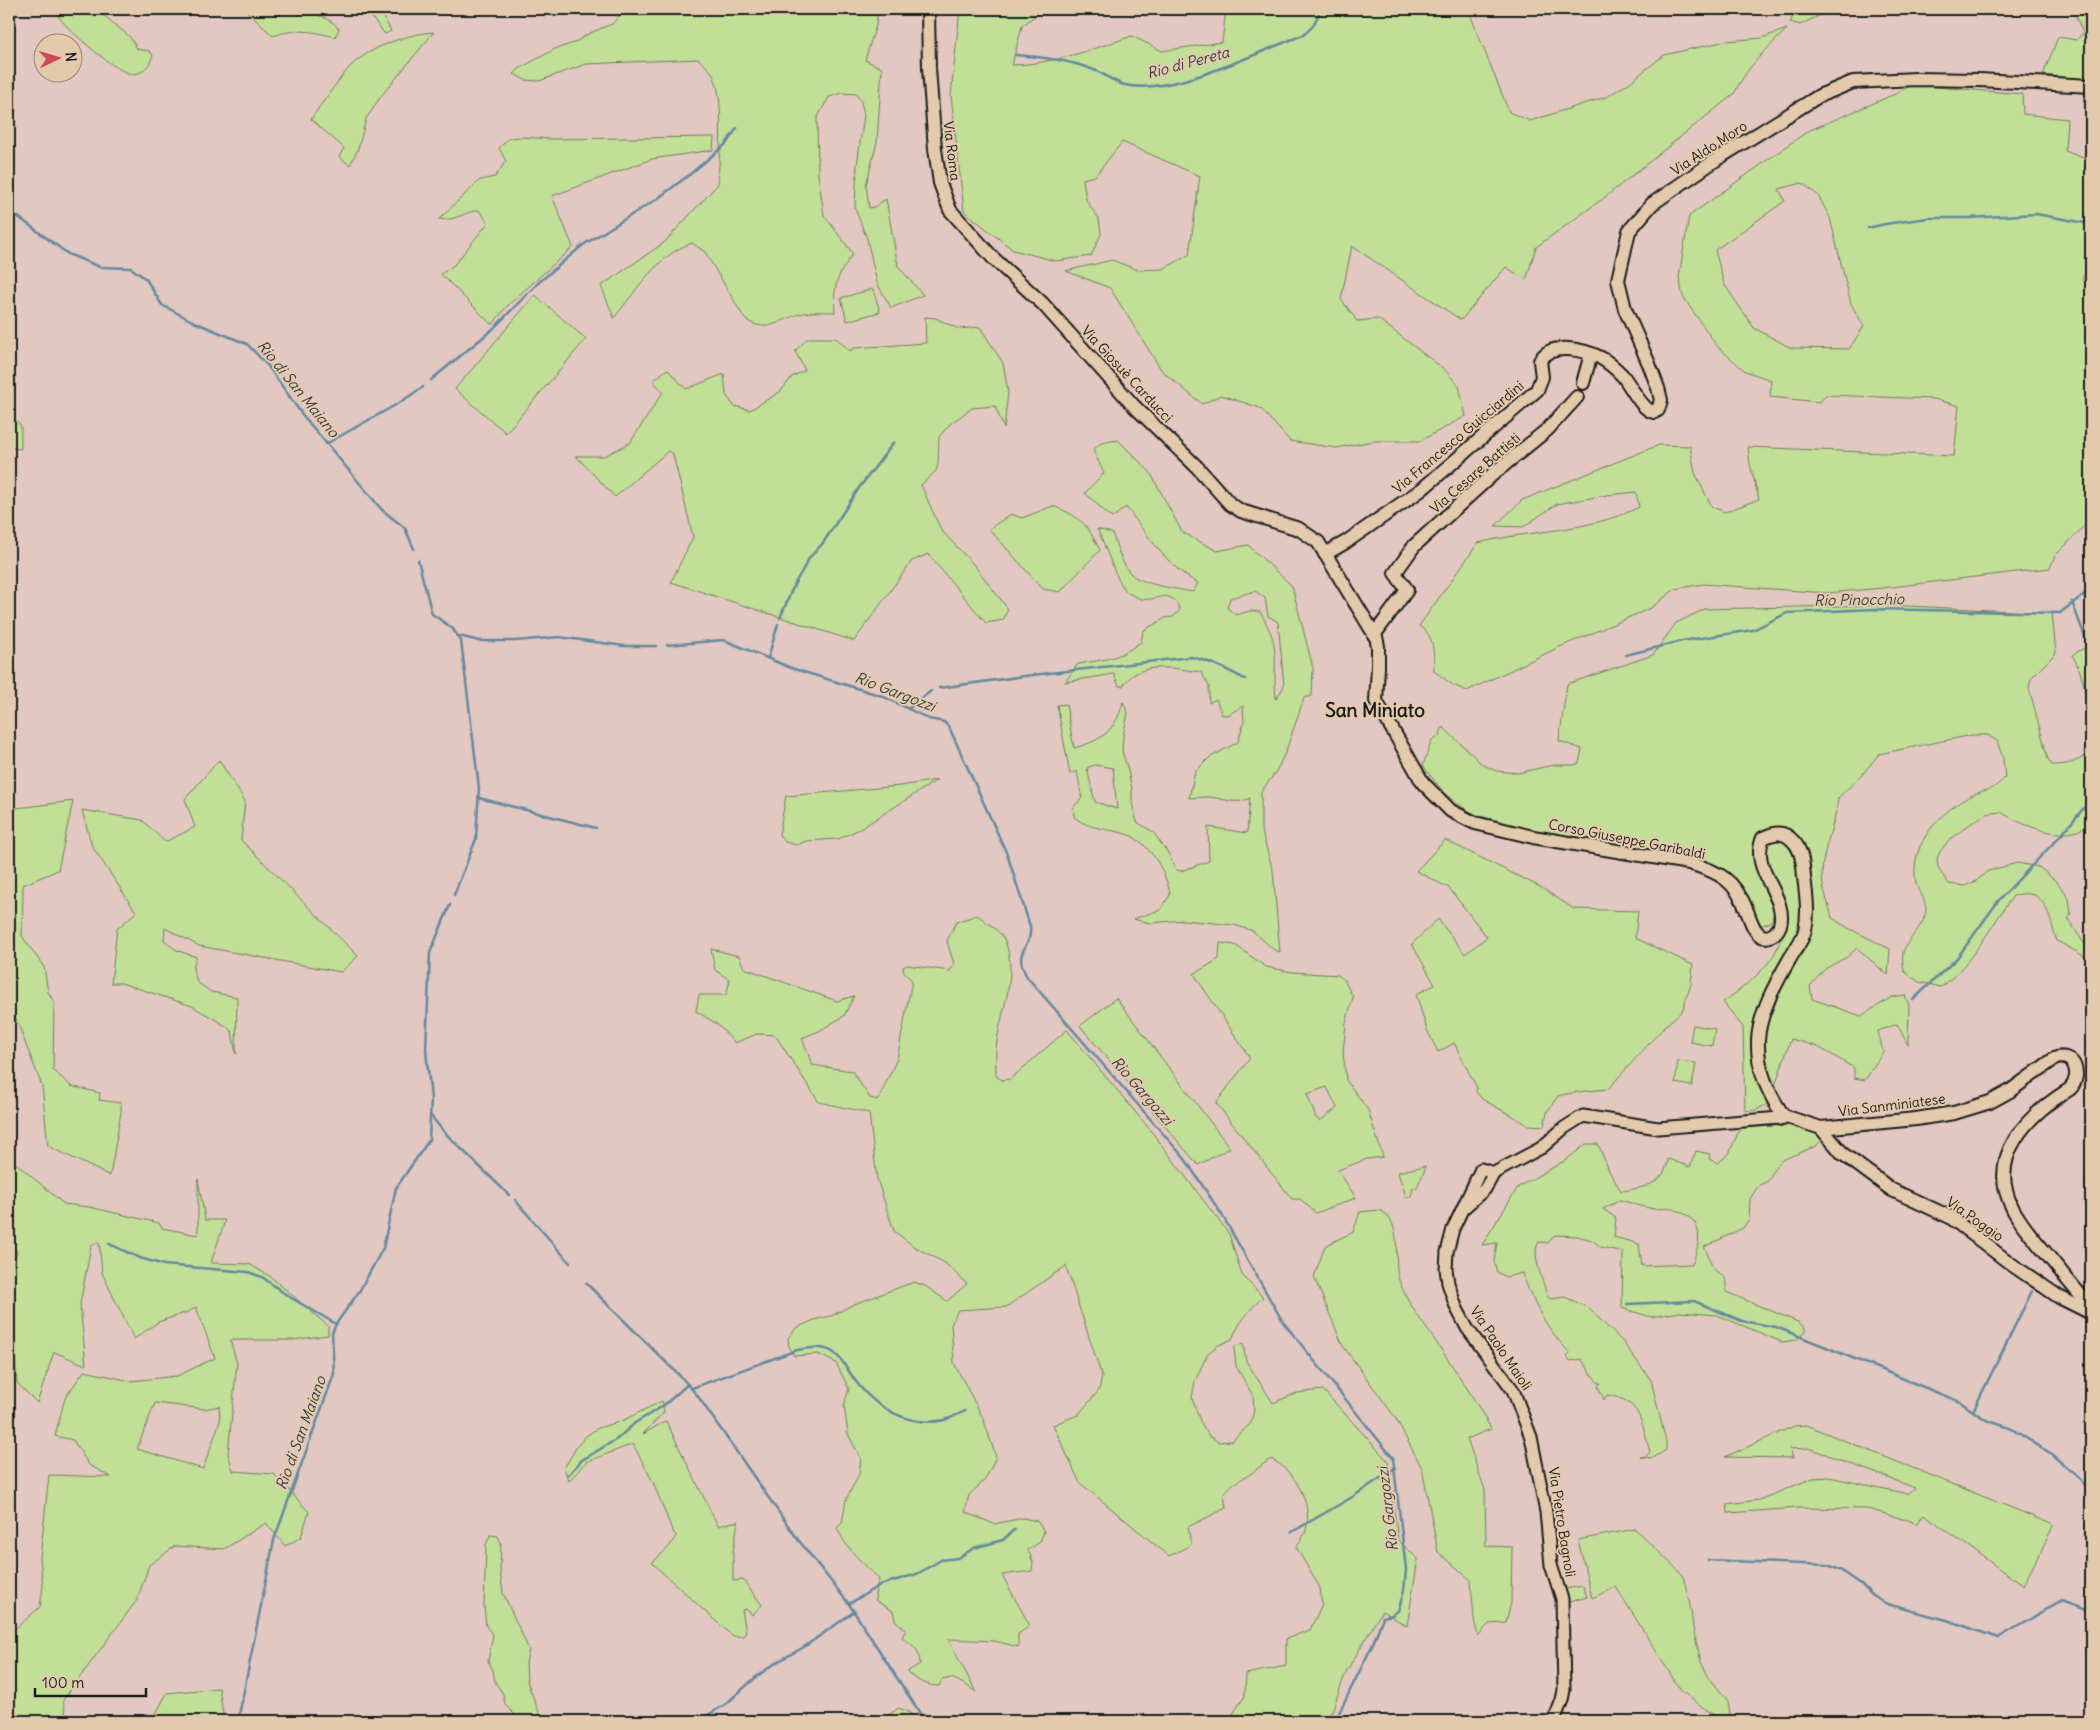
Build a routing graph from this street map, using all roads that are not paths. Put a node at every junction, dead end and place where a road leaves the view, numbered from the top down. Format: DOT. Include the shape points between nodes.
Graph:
graph roads {
  1 [pos="928,9"];
  2 [pos="2091,86"];
  3 [pos="1052,315"];
  4 [pos="1591,354"];
  5 [pos="1583,383"];
  6 [pos="1577,397"];
  7 [pos="1325,554"];
  8 [pos="1374,635"];
  9 [pos="1782,1116"];
  10 [pos="1820,1128"];
  11 [pos="2091,1307"];
  12 [pos="2091,1314"];
  13 [pos="1534,1449"];
  14 [pos="1554,1721"];
  1 -- 3 [label="main road, Via Roma" via="935,149 944,198 950,210 994,259"];
  2 -- 4 [label="main road, Via Aldo Moro" via="2016,80 1916,79 1853,82 1819,96 1652,204 1629,231 1618,280 1625,309 1658,388 1661,400 1658,410 1646,409 1622,376 1602,358"];
  3 -- 7 [label="main road, Via Giosuè Carducci" via="1134,406 1230,504 1307,533"];
  4 -- 5 [label="main road"];
  4 -- 7 [label="main road, Via Francesco Guicciardini" via="1562,348 1546,353 1540,361 1542,377 1537,390 1421,490"];
  6 -- 8 [label="main road, Via Cesare Battisti" via="1548,430 1493,474 1414,546 1395,573 1406,590"];
  7 -- 8 [label="main road, Via Giosuè Carducci"];
  8 -- 9 [label="main road, Corso Giuseppe Garibaldi" via="1378,646 1376,701 1423,783 1456,814 1475,823 1533,837 1709,869 1734,886 1762,936 1775,934 1781,917 1759,848 1763,838 1779,833 1788,835 1798,846 1806,891 1805,931 1780,975 1758,1040 1770,1095"];
  9 -- 10 [label="main road, Via Sanminiatese"];
  9 -- 13 [label="street, Via Paolo Maioli" via="1658,1128 1583,1116 1541,1148 1494,1173 1481,1169 1453,1229 1447,1252 1448,1283 1467,1328 1518,1398"];
  10 -- 11 [label="main road, Via Sanminiatese" via="1916,1119 1963,1110 1990,1102 2010,1091 2054,1059 2068,1058 2076,1069 2075,1084 2036,1113 2016,1137 2006,1166 2006,1188 2013,1211"];
  10 -- 12 [label="main road, Via Poggio" via="1843,1154 1892,1190 1950,1217 2011,1264 2059,1297"];
  13 -- 14 [label="street, Via Pietro Bagnoli" via="1546,1512 1551,1565 1562,1599 1564,1690"];
}
